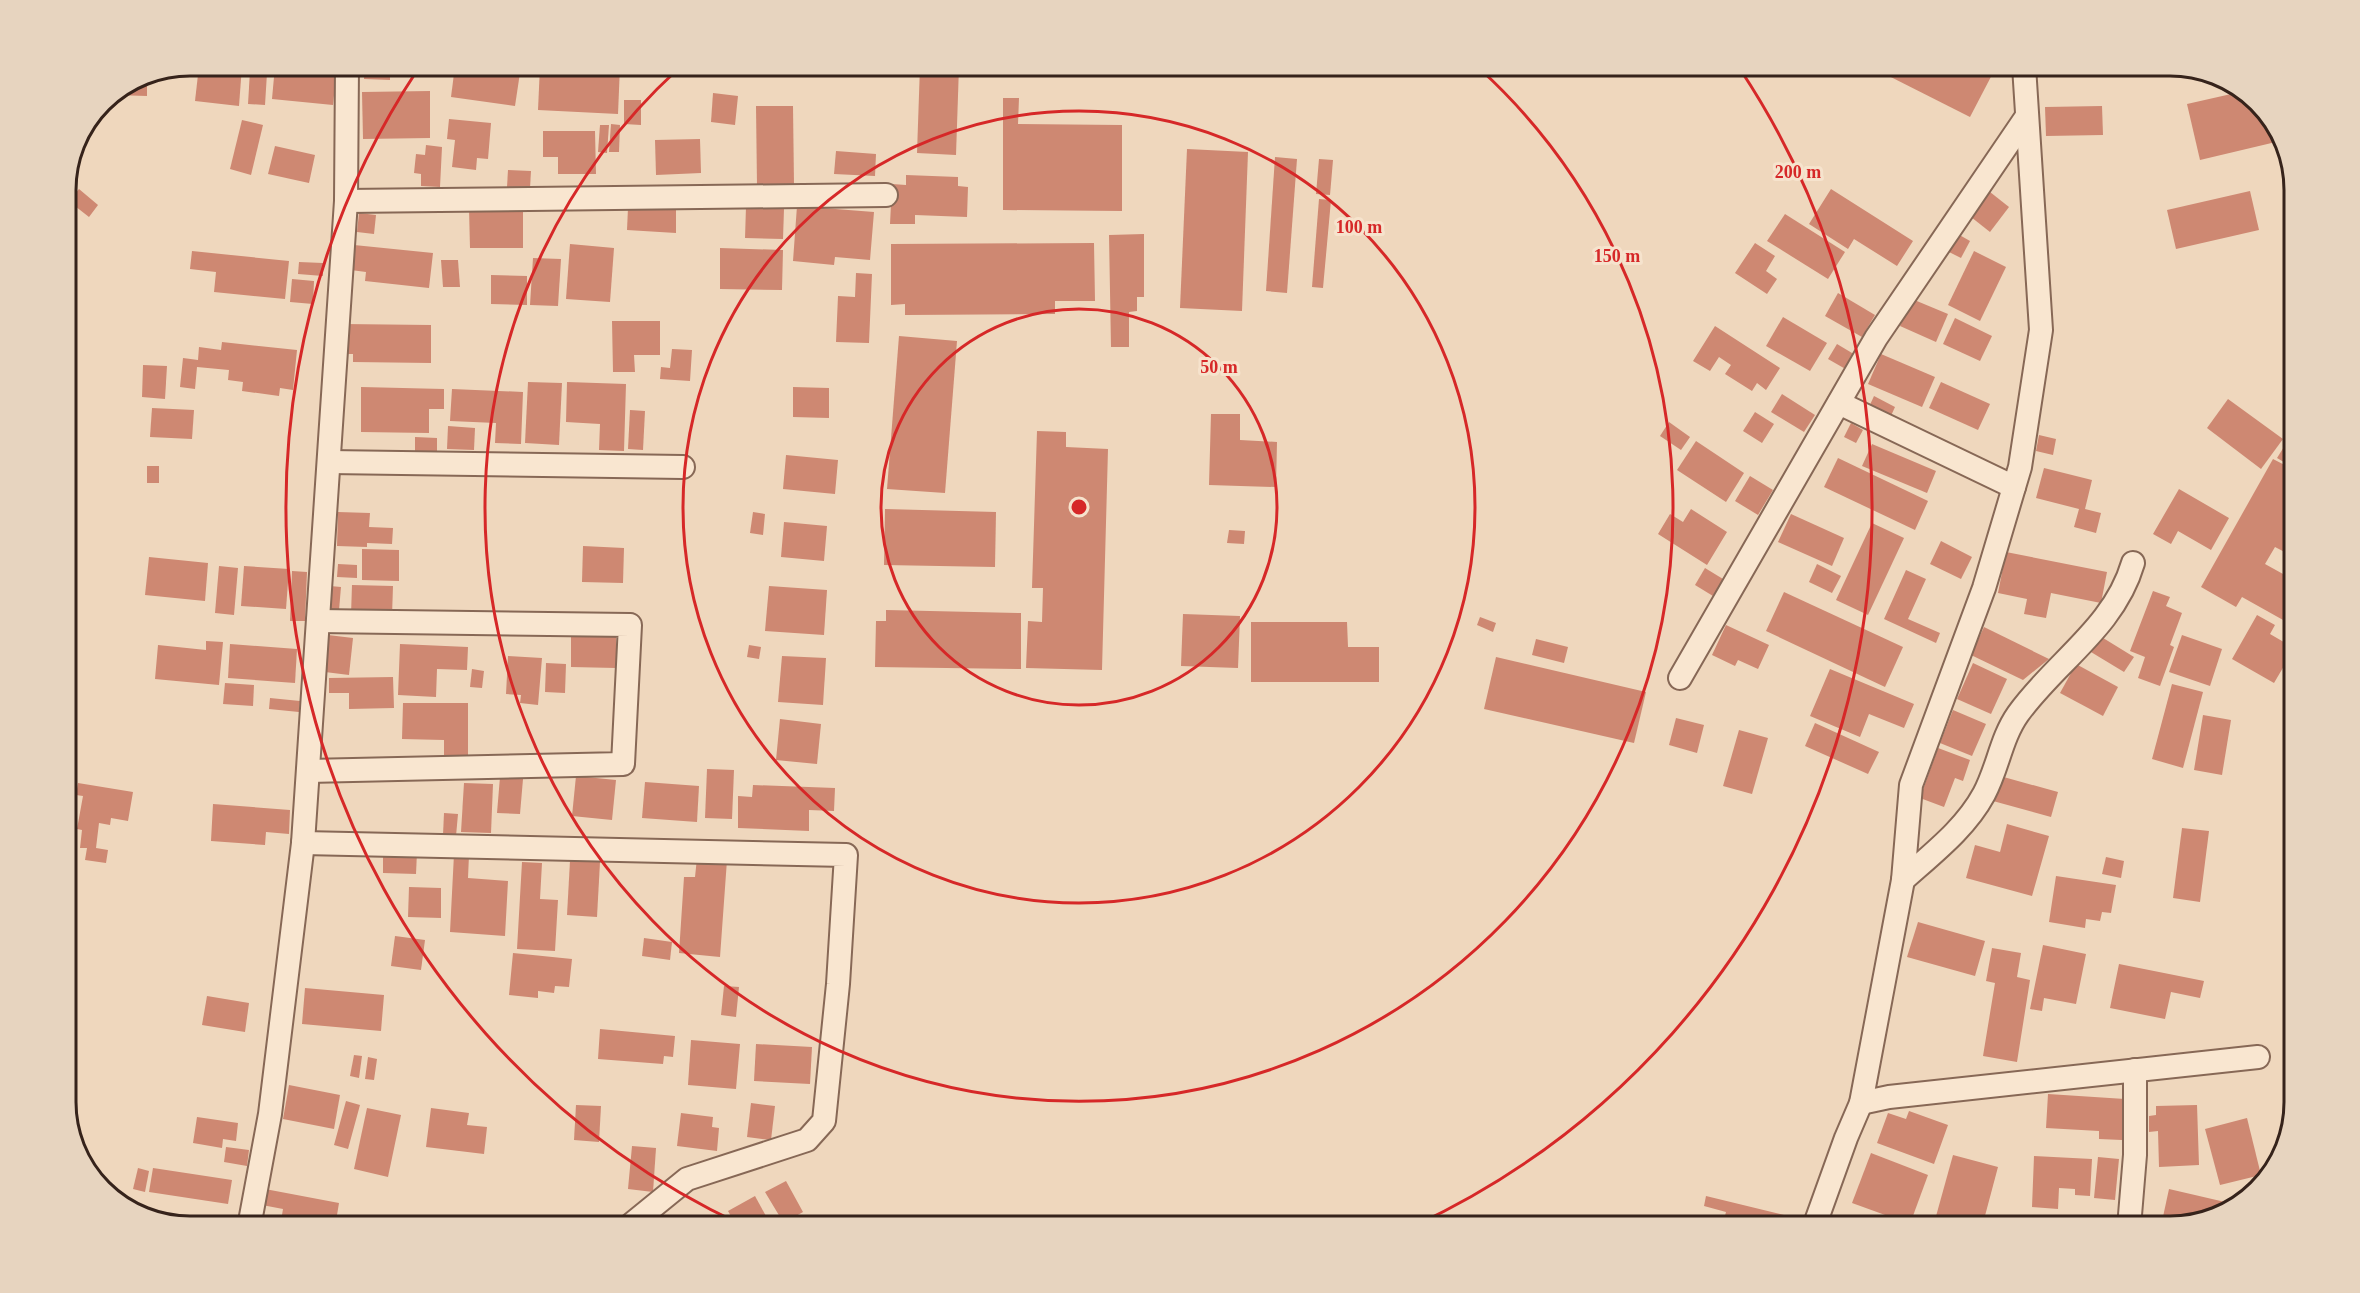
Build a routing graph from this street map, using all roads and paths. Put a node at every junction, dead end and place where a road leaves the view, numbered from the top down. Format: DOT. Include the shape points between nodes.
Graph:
graph roads {
  1 [pos="2025,76"];
  2 [pos="347,77"];
  3 [pos="2027,116"];
  4 [pos="886,195"];
  5 [pos="346,201"];
  6 [pos="1839,403"];
  7 [pos="329,462"];
  8 [pos="683,468"];
  9 [pos="2014,487"];
  10 [pos="2133,563"];
  11 [pos="318,621"];
  12 [pos="1680,678"];
  13 [pos="308,771"];
  14 [pos="303,843"];
  15 [pos="1903,880"];
  16 [pos="2258,1057"];
  17 [pos="2135,1070"];
  18 [pos="1861,1103"];
  19 [pos="251,1216"];
  20 [pos="642,1216"];
  21 [pos="1818,1216"];
  22 [pos="2130,1216"];
  1 -- 3 [label="street"];
  2 -- 5 [label="street"];
  3 -- 6 [label="street" via="1876,338"];
  3 -- 9 [label="street" via="2041,330"];
  4 -- 5 [label="street"];
  5 -- 7 [label="street"];
  6 -- 9 [label="street"];
  6 -- 12 [label="street"];
  7 -- 8 [label="street"];
  7 -- 11 [label="street"];
  9 -- 15 [label="street" via="1984,588 1911,785"];
  10 -- 15 [label="street" via="2126,587 2106,617 2017,716 1997,756 1985,793 1959,830"];
  11 -- 13 [label="street"];
  11 -- 13 [label="street" via="630,625 623,764"];
  13 -- 14 [label="street"];
  14 -- 19 [label="street" via="270,1114"];
  14 -- 20 [label="street" via="846,855 824,1121 807,1140 687,1179"];
  15 -- 18 [label="street"];
  16 -- 17 [label="street"];
  17 -- 18 [label="street"];
  17 -- 22 [label="street"];
  18 -- 21 [label="street"];
}
